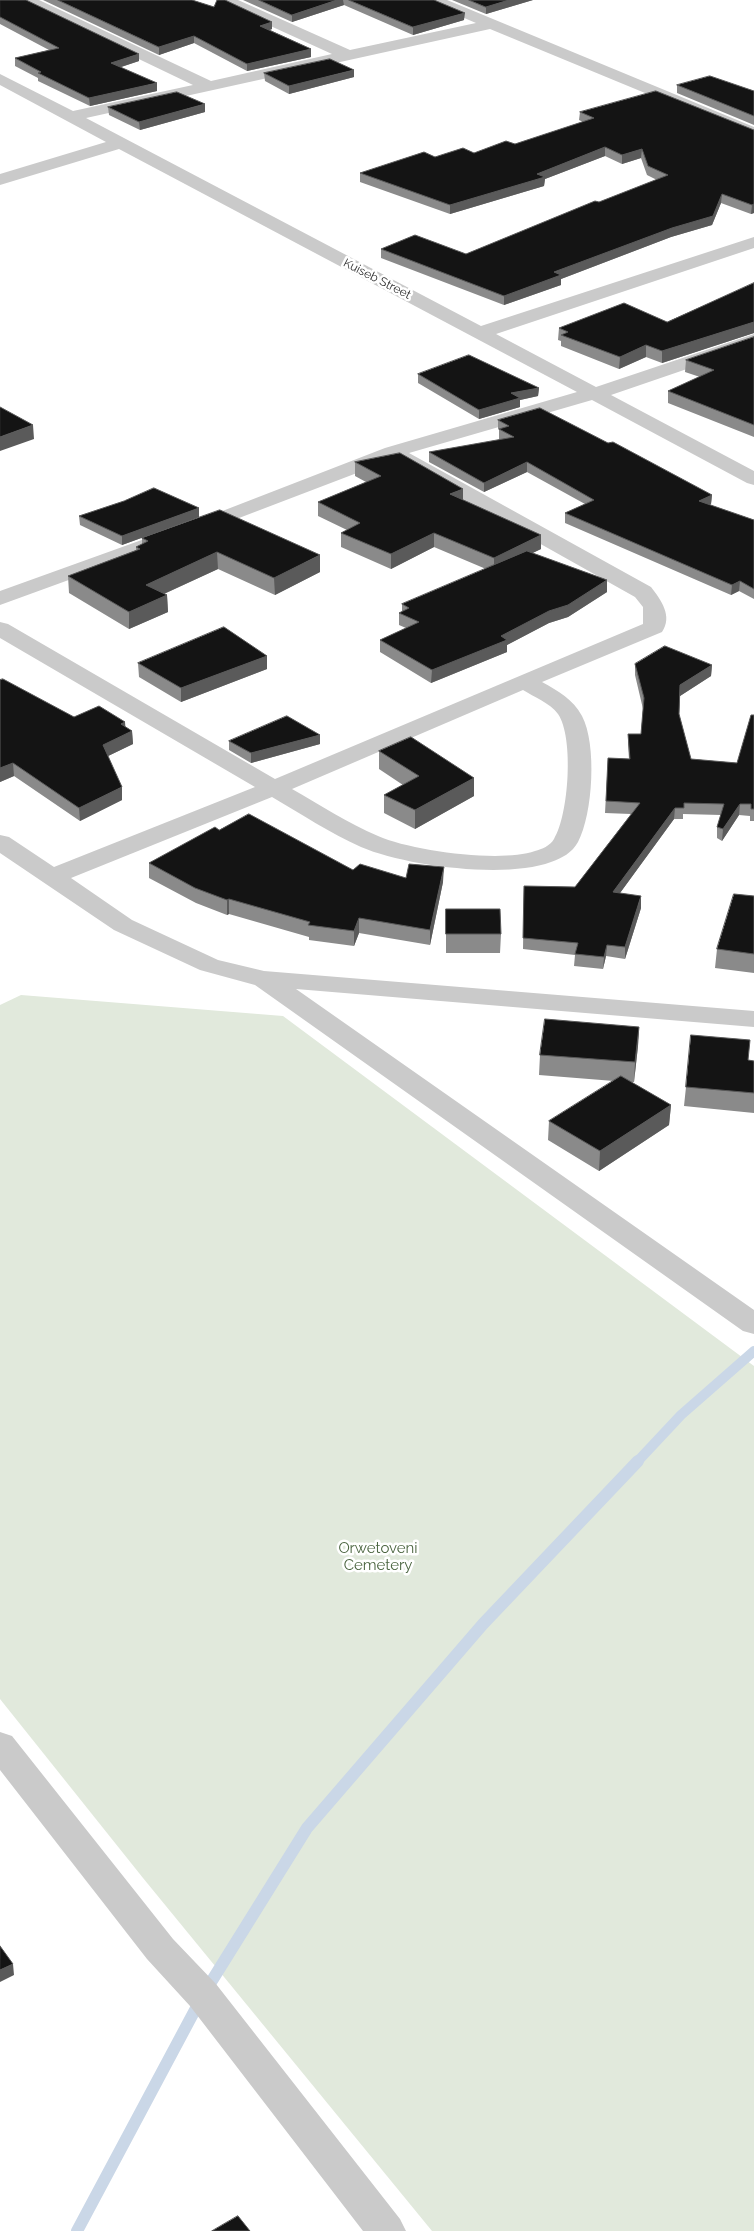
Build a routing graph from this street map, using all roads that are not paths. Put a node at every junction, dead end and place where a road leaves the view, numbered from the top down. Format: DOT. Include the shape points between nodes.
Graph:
graph roads {
  1 [pos="27,0"];
  2 [pos="225,0"];
  3 [pos="434,0"];
  4 [pos="492,24"];
  5 [pos="349,56"];
  6 [pos="0,79"];
  7 [pos="210,87"];
  8 [pos="69,117"];
  9 [pos="754,133"];
  10 [pos="118,144"];
  11 [pos="0,180"];
  12 [pos="754,242"];
  13 [pos="482,332"];
  14 [pos="754,340"];
  15 [pos="597,393"];
  16 [pos="392,452"];
  17 [pos="750,473"];
  18 [pos="0,598"];
  19 [pos="0,629"];
  20 [pos="525,682"];
  21 [pos="273,788"];
  22 [pos="0,842"];
  23 [pos="52,877"];
  24 [pos="264,979"];
  25 [pos="754,1019"];
  26 [pos="754,1324"];
  27 [pos="0,1745"];
  28 [pos="386,2231"];
  1 -- 7 [label="street"];
  2 -- 5 [label="street"];
  3 -- 4 [label="street"];
  4 -- 5 [label="street"];
  4 -- 9 [label="street"];
  5 -- 7 [label="street"];
  6 -- 8 [label="street, Kuiseb Street"];
  7 -- 8 [label="street"];
  8 -- 10 [label="street, Kuiseb Street"];
  10 -- 11 [label="street"];
  10 -- 13 [label="street, Kuiseb Street"];
  12 -- 13 [label="street"];
  13 -- 15 [label="street, Kuiseb Street"];
  14 -- 15 [label="street"];
  15 -- 16 [label="street"];
  15 -- 17 [label="street, Kuiseb Street"];
  16 -- 18 [label="street"];
  16 -- 20 [label="street" via="644,592 654,606 654,628"];
  19 -- 21 [label="street"];
  20 -- 21 [label="street"];
  20 -- 21 [label="street" via="566,708 578,735 578,796 570,832 558,850 524,862 471,862 422,854 378,844"];
  21 -- 23 [label="street"];
  22 -- 23 [label="street"];
  23 -- 24 [label="street" via="123,924 208,965"];
  24 -- 25 [label="street"];
  24 -- 26 [label="street"];
  27 -- 28 [label="street" via="160,1948 203,1995"];
}
